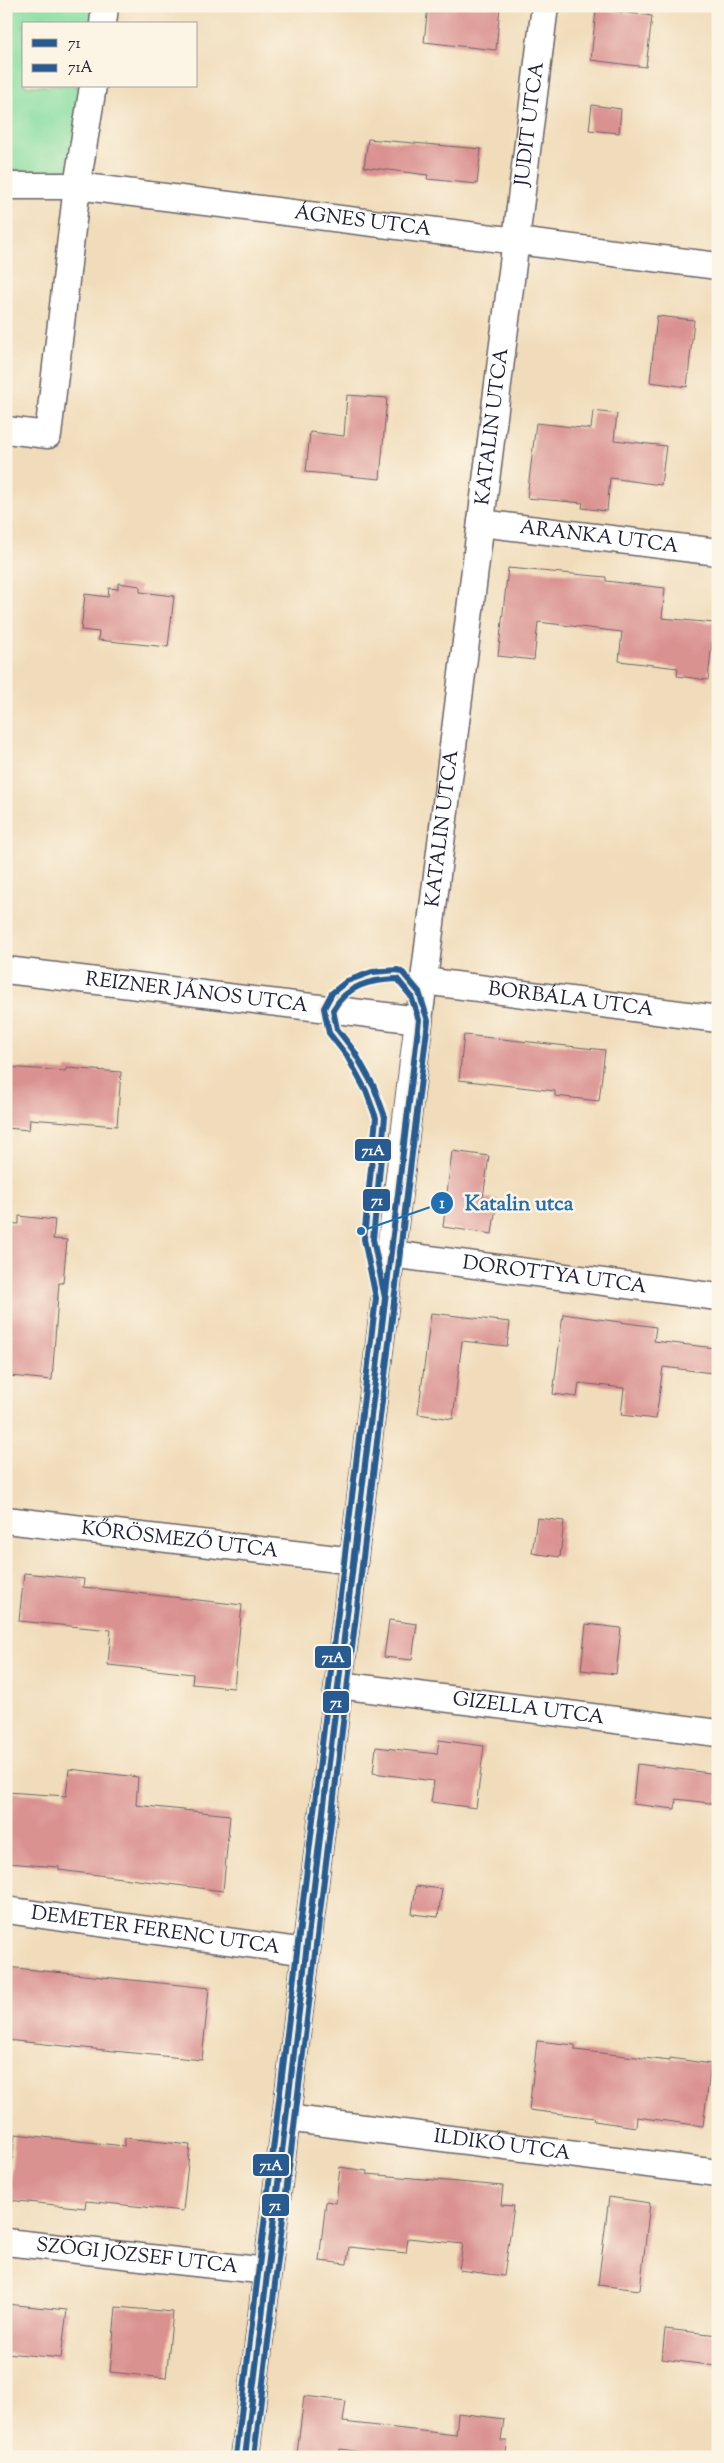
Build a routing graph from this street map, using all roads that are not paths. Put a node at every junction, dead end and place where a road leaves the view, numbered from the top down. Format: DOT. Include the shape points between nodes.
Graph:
graph roads {
  1 [pos="105,6"];
  2 [pos="545,6"];
  3 [pos="103,22"];
  4 [pos="93,88"];
  5 [pos="6,186"];
  6 [pos="77,186"];
  7 [pos="516,242"];
  8 [pos="718,266"];
  9 [pos="6,430"];
  10 [pos="481,523"];
  11 [pos="718,552"];
  12 [pos="6,970"];
  13 [pos="424,981"];
  14 [pos="718,1019"];
  15 [pos="418,1020"];
  16 [pos="391,1254"];
  17 [pos="718,1297"];
  18 [pos="6,1520"];
  19 [pos="354,1561"];
  20 [pos="338,1685"];
  21 [pos="718,1734"];
  22 [pos="6,1910"];
  23 [pos="306,1952"];
  24 [pos="286,2118"];
  25 [pos="718,2173"];
  26 [pos="6,2242"];
  27 [pos="268,2271"];
  28 [pos="245,2457"];
  1 -- 3 [label="street"];
  2 -- 7 [label="street, JUDIT UTCA"];
  4 -- 6 [label="street"];
  5 -- 6 [label="street, ÁGNES UTCA"];
  6 -- 7 [label="street, ÁGNES UTCA"];
  6 -- 9 [label="street" via="48,435"];
  7 -- 8 [label="street, ÁGNES UTCA"];
  7 -- 10 [label="street, KATALIN UTCA"];
  10 -- 11 [label="street, ARANKA UTCA"];
  10 -- 13 [label="street, KATALIN UTCA"];
  12 -- 15 [label="street, REIZNER JÁNOS UTCA"];
  13 -- 14 [label="street, BORBÁLA UTCA"];
  13 -- 15 [label="street, KATALIN UTCA"];
  15 -- 16 [label="street, KATALIN UTCA"];
  16 -- 17 [label="street, DOROTTYA UTCA"];
  16 -- 19 [label="street, KATALIN UTCA"];
  18 -- 19 [label="street, KŐRÖSMEZŐ UTCA"];
  19 -- 20 [label="street, KATALIN UTCA"];
  20 -- 21 [label="street, GIZELLA UTCA"];
  20 -- 23 [label="street, KATALIN UTCA"];
  22 -- 23 [label="street, DEMETER FERENC UTCA"];
  23 -- 24 [label="street, KATALIN UTCA"];
  24 -- 25 [label="street, ILDIKÓ UTCA"];
  24 -- 27 [label="street, KATALIN UTCA"];
  26 -- 27 [label="street, SZÖGI JÓZSEF UTCA"];
  27 -- 28 [label="street, KATALIN UTCA"];
}
